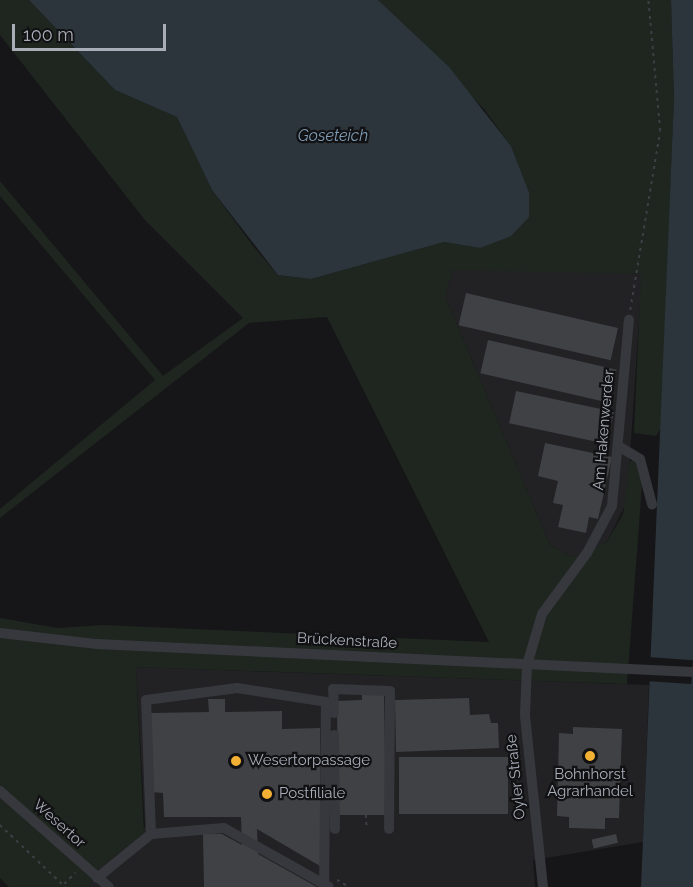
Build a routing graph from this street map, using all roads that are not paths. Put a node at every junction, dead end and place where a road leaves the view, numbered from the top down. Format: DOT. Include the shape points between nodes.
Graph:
graph roads {
  1 [pos="628,320"];
  2 [pos="620,447"];
  3 [pos="652,504"];
  4 [pos="0,633"];
  5 [pos="527,665"];
  6 [pos="693,672"];
  7 [pos="0,791"];
  8 [pos="389,828"];
  9 [pos="335,829"];
  10 [pos="151,834"];
  11 [pos="97,879"];
  12 [pos="326,886"];
  13 [pos="109,887"];
  14 [pos="543,887"];
  1 -- 2 [label="street, Am Hakenwerder"];
  2 -- 3 [label="street" via="640,459"];
  2 -- 5 [label="street, Am Hakenwerder" via="612,506 587,553 543,614"];
  4 -- 5 [label="street, Brückenstraße" via="97,644"];
  5 -- 6 [label="street, Brückenstraße"];
  5 -- 14 [label="street, Oyler Straße" via="525,715"];
  7 -- 11 [label="street, Wesertor"];
  8 -- 9 [label="street" via="390,691 333,689"];
  10 -- 11 [label="street"];
  10 -- 12 [label="street" via="224,828"];
  10 -- 12 [label="street" via="146,700 237,688 326,702"];
  11 -- 13 [label="street, Wesertor"];
}
